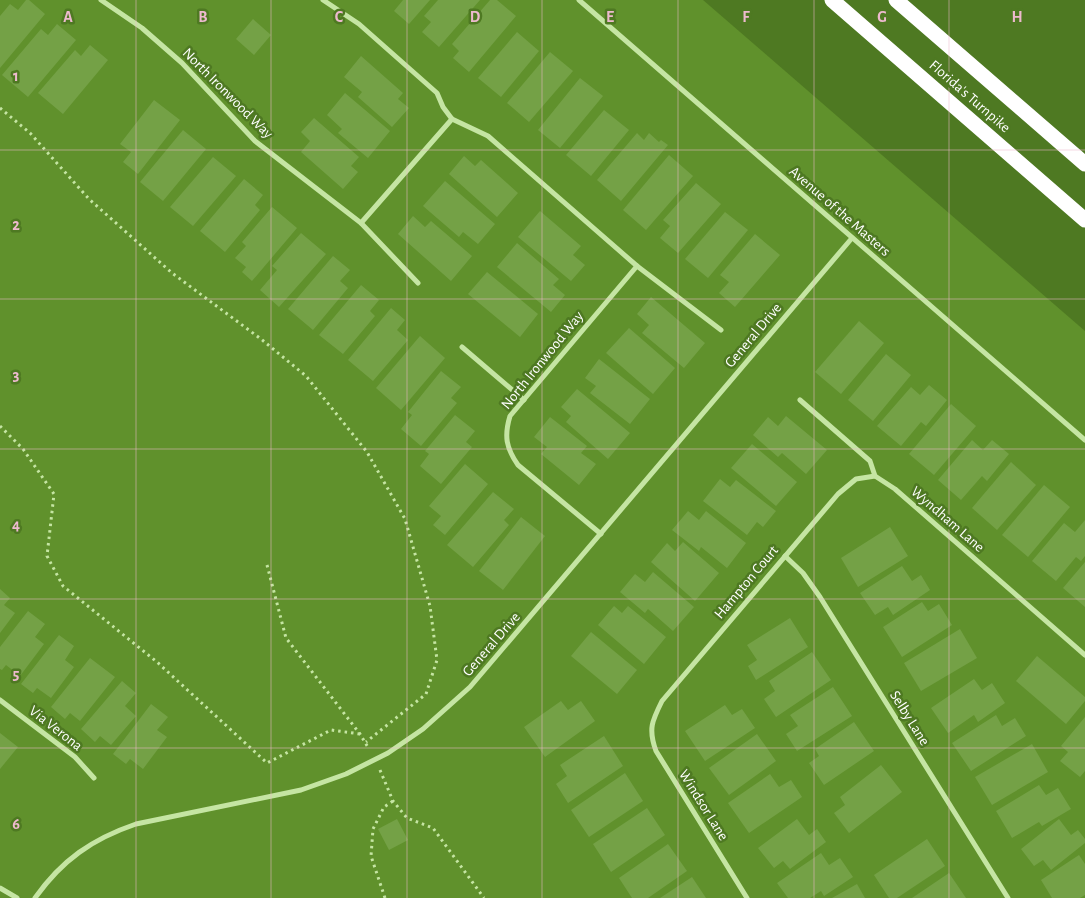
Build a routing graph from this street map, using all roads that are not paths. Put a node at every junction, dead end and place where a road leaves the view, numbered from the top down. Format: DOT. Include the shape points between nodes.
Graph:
graph roads {
  1 [pos="101,0"];
  2 [pos="323,0"];
  3 [pos="579,0"];
  4 [pos="832,0"];
  5 [pos="896,0"];
  6 [pos="452,119"];
  7 [pos="1085,164"];
  8 [pos="1085,220"];
  9 [pos="361,223"];
  10 [pos="852,238"];
  11 [pos="637,266"];
  12 [pos="418,284"];
  13 [pos="721,330"];
  14 [pos="462,347"];
  15 [pos="524,400"];
  16 [pos="800,400"];
  17 [pos="1085,440"];
  18 [pos="875,476"];
  19 [pos="601,534"];
  20 [pos="785,556"];
  21 [pos="1085,655"];
  22 [pos="0,700"];
  23 [pos="652,722"];
  24 [pos="94,778"];
  25 [pos="0,888"];
  26 [pos="17,898"];
  27 [pos="35,898"];
  28 [pos="747,898"];
  29 [pos="1008,898"];
  1 -- 9 [label="street, North Ironwood Way" via="142,28 182,63 255,141"];
  2 -- 6 [label="street" via="359,24 437,93"];
  3 -- 10 [label="street, Avenue of the Masters"];
  4 -- 8 [label="highway, Florida's Turnpike"];
  5 -- 7 [label="highway, Florida's Turnpike"];
  6 -- 9 [label="street"];
  6 -- 11 [label="street" via="488,136"];
  9 -- 12 [label="street, North Ironwood Way"];
  10 -- 17 [label="street, Avenue of the Masters"];
  10 -- 19 [label="street, General Drive"];
  11 -- 13 [label="street"];
  11 -- 15 [label="street, North Ironwood Way"];
  14 -- 15 [label="street"];
  15 -- 19 [label="street, North Ironwood Way" via="510,416 505,430 510,453 518,465"];
  16 -- 18 [label="street, Wyndham Lane" via="870,461"];
  18 -- 20 [label="street, Hampton Court" via="856,479 838,494"];
  18 -- 21 [label="street, Wyndham Lane"];
  19 -- 27 [label="street, General Drive" via="470,687 423,730 346,774 301,790 122,829 92,842 69,860"];
  20 -- 23 [label="street, Hampton Court" via="662,701"];
  20 -- 29 [label="street, Selby Lane" via="803,573 820,597"];
  22 -- 24 [label="street, Via Verona" via="75,757"];
  23 -- 28 [label="street, Windsor Lane" via="651,737 656,751"];
  25 -- 26 [label="street"];
}
